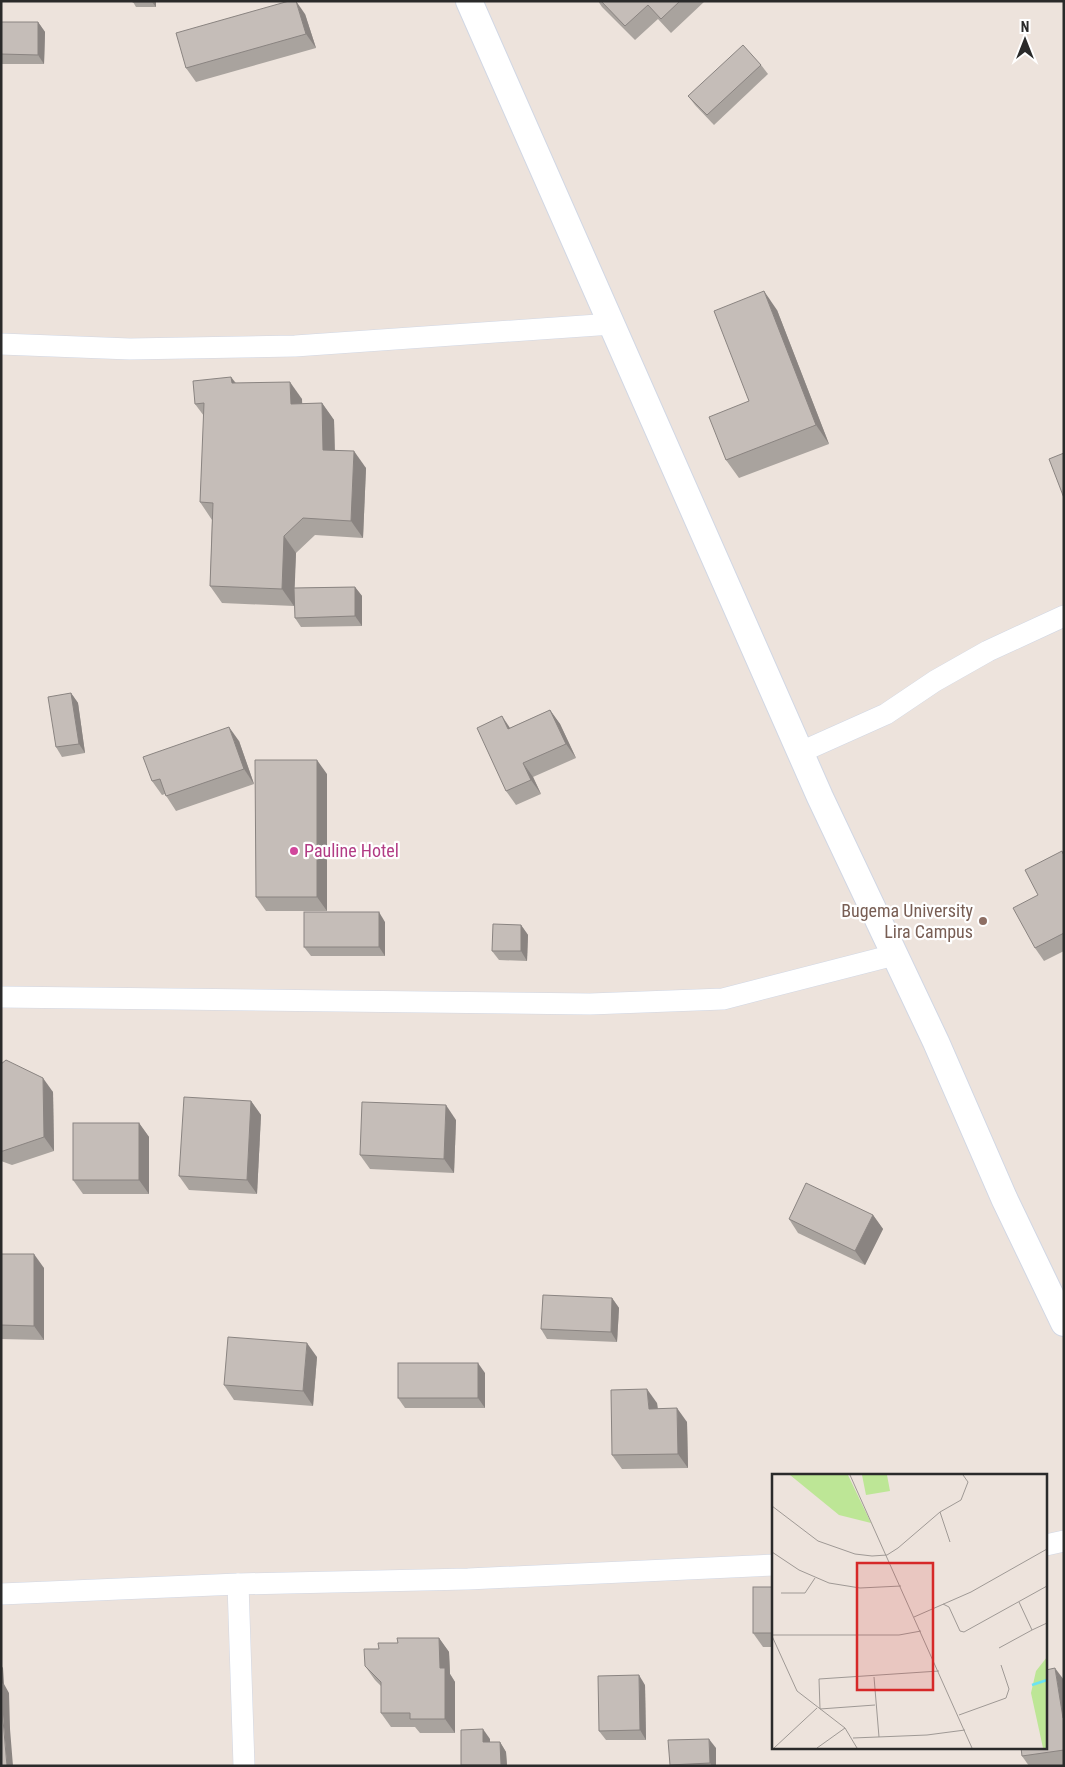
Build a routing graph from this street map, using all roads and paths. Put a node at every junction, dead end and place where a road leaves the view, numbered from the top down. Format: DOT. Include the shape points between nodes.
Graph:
graph roads {
  1 [pos="469,1"];
  2 [pos="612,324"];
  3 [pos="1,344"];
  4 [pos="1064,616"];
  5 [pos="801,752"];
  6 [pos="894,955"];
  7 [pos="1,997"];
  8 [pos="1064,1323"];
  9 [pos="1064,1541"];
  10 [pos="1048,1545"];
  11 [pos="772,1565"];
  12 [pos="238,1584"];
  13 [pos="1,1594"];
  14 [pos="244,1766"];
  1 -- 2 [label="street"];
  2 -- 3 [label="street" via="296,346 130,349"];
  2 -- 5 [label="street"];
  4 -- 5 [label="street" via="935,680 886,714"];
  5 -- 6 [label="street"];
  6 -- 7 [label="street" via="723,999 590,1004"];
  6 -- 8 [label="street"];
  9 -- 10 [label="street"];
  11 -- 12 [label="street" via="468,1579"];
  12 -- 13 [label="street"];
  12 -- 14 [label="street"];
}
